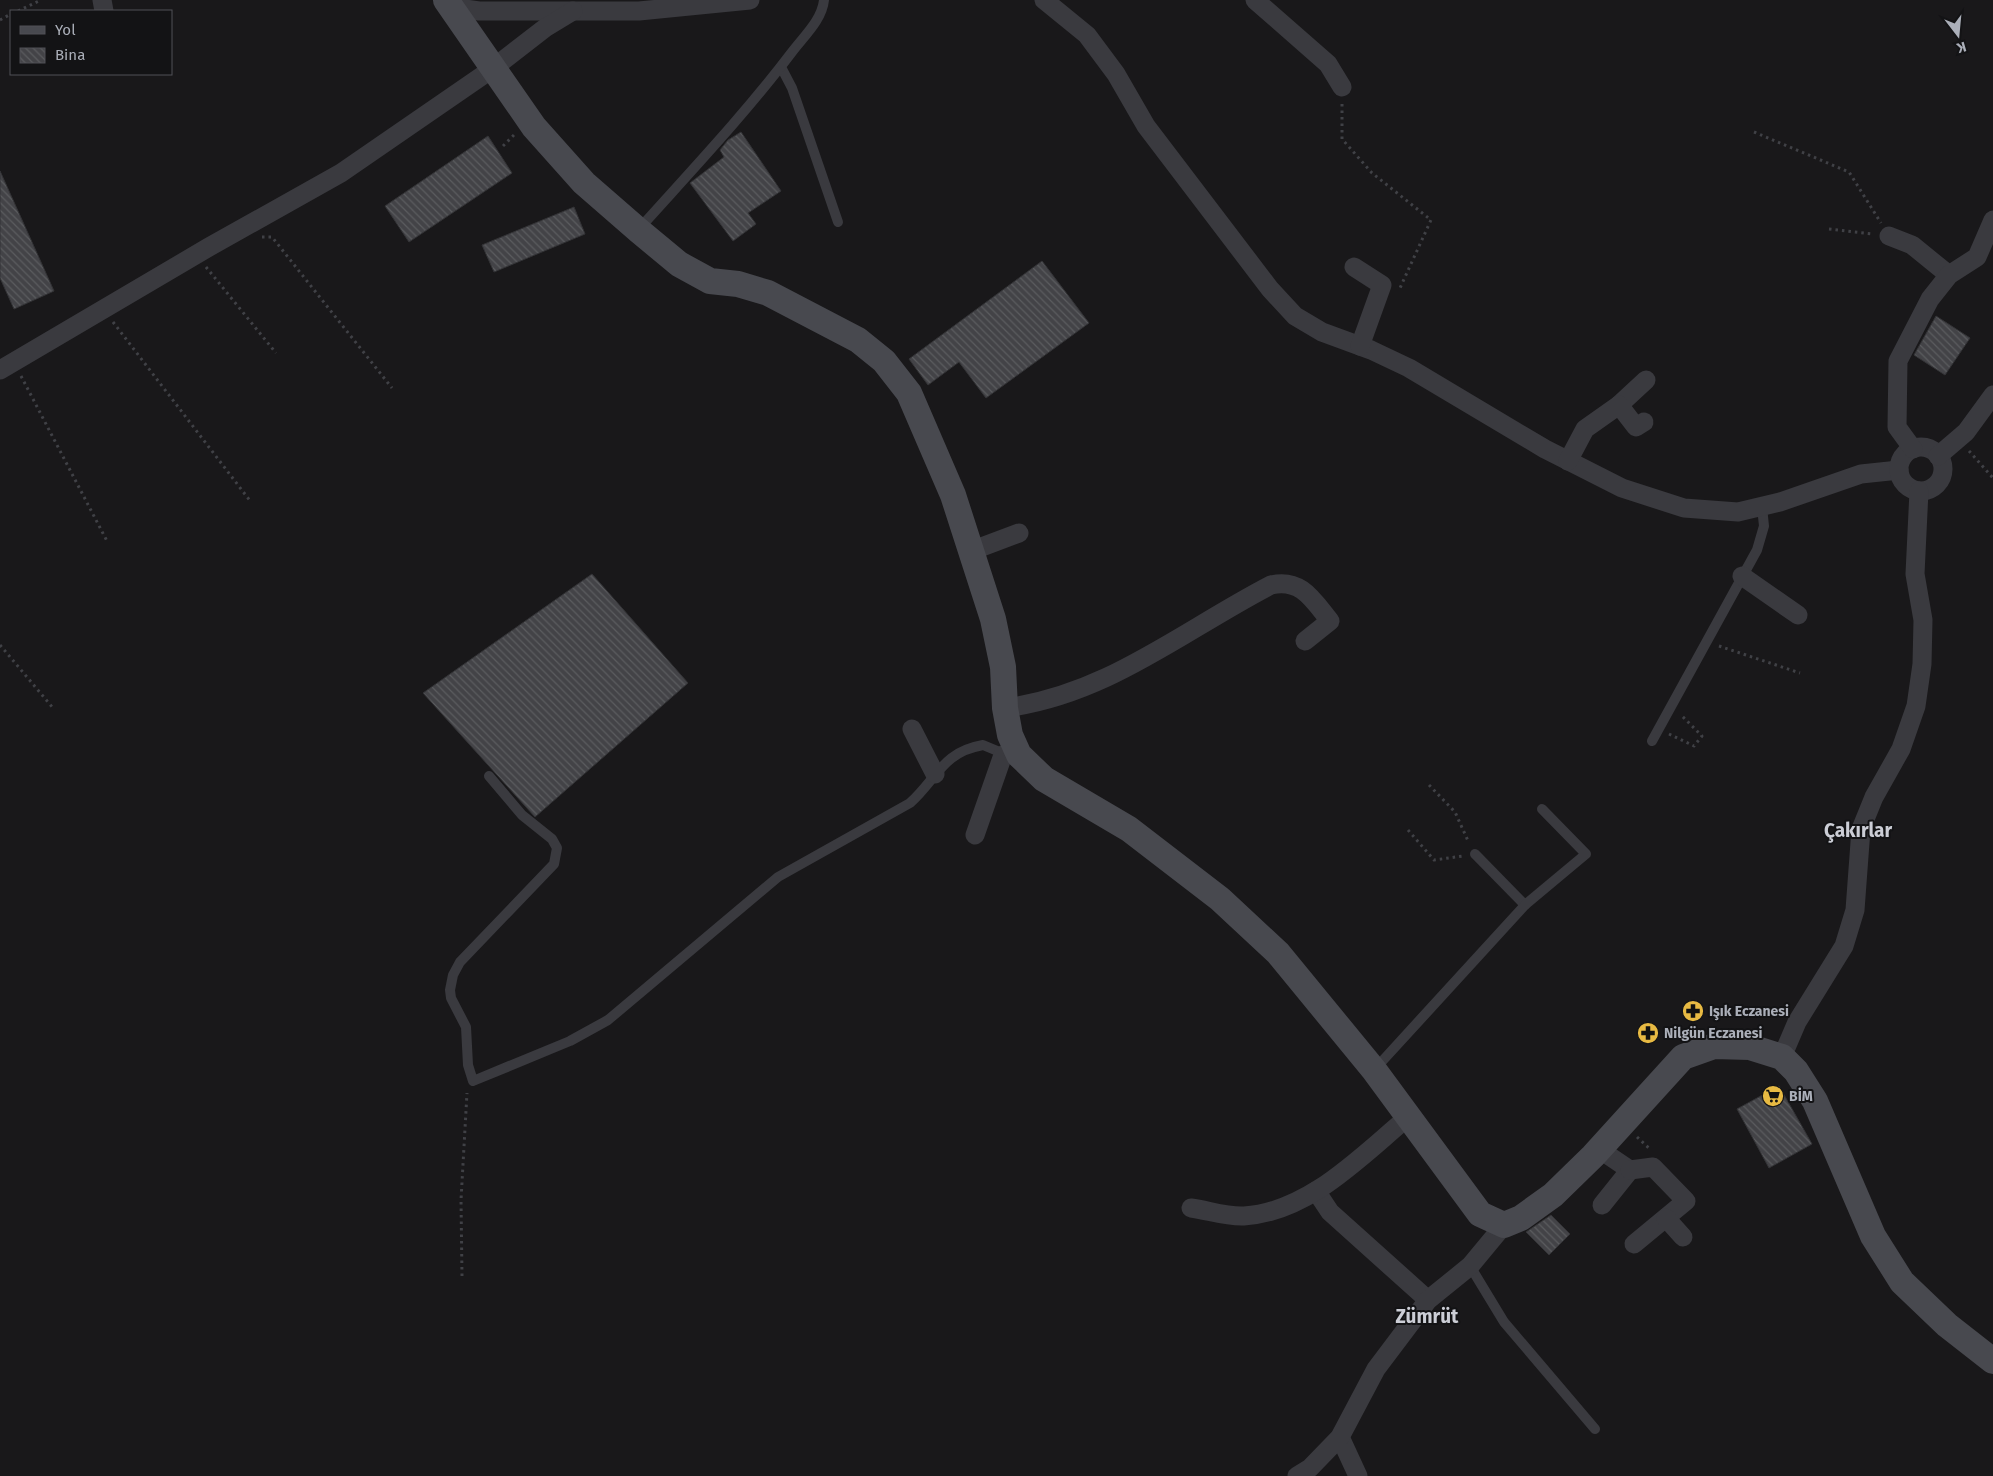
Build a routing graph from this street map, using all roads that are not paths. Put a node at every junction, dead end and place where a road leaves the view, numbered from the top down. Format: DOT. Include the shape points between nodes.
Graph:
graph roads {
  1 [pos="750,0"];
  2 [pos="824,0"];
  3 [pos="1044,0"];
  4 [pos="1255,0"];
  5 [pos="449,4"];
  6 [pos="573,11"];
  7 [pos="781,67"];
  8 [pos="492,69"];
  9 [pos="1342,86"];
  10 [pos="1993,220"];
  11 [pos="838,222"];
  12 [pos="638,230"];
  13 [pos="1889,236"];
  14 [pos="1354,266"];
  15 [pos="1949,275"];
  16 [pos="1360,346"];
  17 [pos="7,366"];
  18 [pos="1646,380"];
  19 [pos="1993,395"];
  20 [pos="1619,406"];
  21 [pos="1644,422"];
  22 [pos="1914,449"];
  23 [pos="1938,456"];
  24 [pos="1568,461"];
  25 [pos="1899,470"];
  26 [pos="1919,491"];
  27 [pos="1762,507"];
  28 [pos="1019,533"];
  29 [pos="971,551"];
  30 [pos="1742,576"];
  31 [pos="1798,615"];
  32 [pos="1305,641"];
  33 [pos="1005,708"];
  34 [pos="912,729"];
  35 [pos="1652,741"];
  36 [pos="1011,755"];
  37 [pos="935,774"];
  38 [pos="488,776"];
  39 [pos="1542,809"];
  40 [pos="975,835"];
  41 [pos="1475,854"];
  42 [pos="1525,905"];
  43 [pos="1782,1057"];
  44 [pos="1374,1070"];
  45 [pos="1408,1117"];
  46 [pos="1599,1149"];
  47 [pos="1630,1170"];
  48 [pos="1316,1191"];
  49 [pos="1602,1205"];
  50 [pos="1191,1208"];
  51 [pos="1666,1218"];
  52 [pos="1504,1224"];
  53 [pos="1683,1237"];
  54 [pos="1634,1244"];
  55 [pos="1470,1266"];
  56 [pos="1428,1300"];
  57 [pos="1993,1361"];
  58 [pos="1595,1428"];
  59 [pos="1340,1437"];
  60 [pos="1297,1476"];
  61 [pos="1358,1476"];
  1 -- 6 [label="street" via="639,11"];
  2 -- 7 [label="lane" via="816,21"];
  3 -- 16 [label="street" via="1086,36 1116,74 1146,126 1294,316 1322,332"];
  4 -- 9 [label="street" via="1328,64"];
  5 -- 6 [label="street" via="478,12"];
  5 -- 8 [label="street"];
  6 -- 8 [label="street"];
  7 -- 11 [label="lane" via="792,88"];
  7 -- 12 [label="lane"];
  8 -- 12 [label="street" via="534,127 584,183"];
  8 -- 17 [label="street" via="341,174 196,254"];
  10 -- 15 [label="street" via="1977,258"];
  12 -- 29 [label="street" via="679,264 710,280 768,293 858,340 884,361 909,393 953,495"];
  13 -- 15 [label="street" via="1912,245"];
  14 -- 16 [label="street" via="1382,285"];
  15 -- 22 [label="street" via="1930,299 1898,361 1897,427"];
  16 -- 24 [label="street" via="1409,368"];
  18 -- 20 [label="street"];
  19 -- 23 [label="street" via="1966,432"];
  20 -- 21 [label="street" via="1636,427"];
  20 -- 24 [label="street" via="1585,428"];
  22 -- 23 [label="street" via="1927,448"];
  22 -- 25 [label="street" via="1903,457"];
  23 -- 26 [label="street" via="1942,476 1933,488"];
  24 -- 27 [label="street" via="1622,488 1684,508 1738,512"];
  25 -- 26 [label="street" via="1908,487"];
  25 -- 27 [label="street" via="1861,474"];
  26 -- 43 [label="street" via="1915,574 1923,620 1922,664 1916,706 1901,749 1874,797 1861,829 1855,910 1844,946 1797,1022"];
  27 -- 30 [label="lane" via="1762,538"];
  28 -- 29 [label="street"];
  29 -- 33 [label="street" via="993,619 1003,667"];
  30 -- 31 [label="street"];
  30 -- 35 [label="lane"];
  32 -- 33 [label="street" via="1330,621 1300,587 1271,584 1154,654 1090,686 1038,703"];
  33 -- 36 [label="street"];
  34 -- 37 [label="street"];
  36 -- 37 [label="lane" via="983,745 971,747 950,758"];
  36 -- 40 [label="street"];
  36 -- 44 [label="street" via="1044,779 1129,829 1220,899 1278,953"];
  37 -- 38 [label="lane" via="917,797 898,812 778,877 608,1020 570,1041 473,1081 468,1066 466,1027 451,998 453,974 460,962 554,864 557,854 552,839 522,815"];
  39 -- 42 [label="lane" via="1586,854"];
  41 -- 42 [label="lane"];
  42 -- 44 [label="lane"];
  43 -- 46 [label="street" via="1750,1047 1714,1046 1683,1058"];
  43 -- 57 [label="street" via="1796,1071 1815,1101 1872,1236 1902,1282 1947,1325"];
  44 -- 45 [label="street"];
  45 -- 48 [label="street"];
  45 -- 52 [label="street" via="1480,1214"];
  46 -- 47 [label="street"];
  46 -- 52 [label="street" via="1553,1195 1521,1218"];
  47 -- 49 [label="street"];
  47 -- 51 [label="street" via="1653,1167 1686,1201"];
  48 -- 50 [label="street" via="1264,1213 1242,1216"];
  48 -- 56 [label="street" via="1330,1212"];
  51 -- 53 [label="street"];
  51 -- 54 [label="street"];
  52 -- 55 [label="street"];
  55 -- 56 [label="street"];
  55 -- 58 [label="lane" via="1504,1322"];
  56 -- 59 [label="street" via="1376,1368"];
  59 -- 60 [label="street" via="1310,1468"];
  59 -- 61 [label="street"];
}
